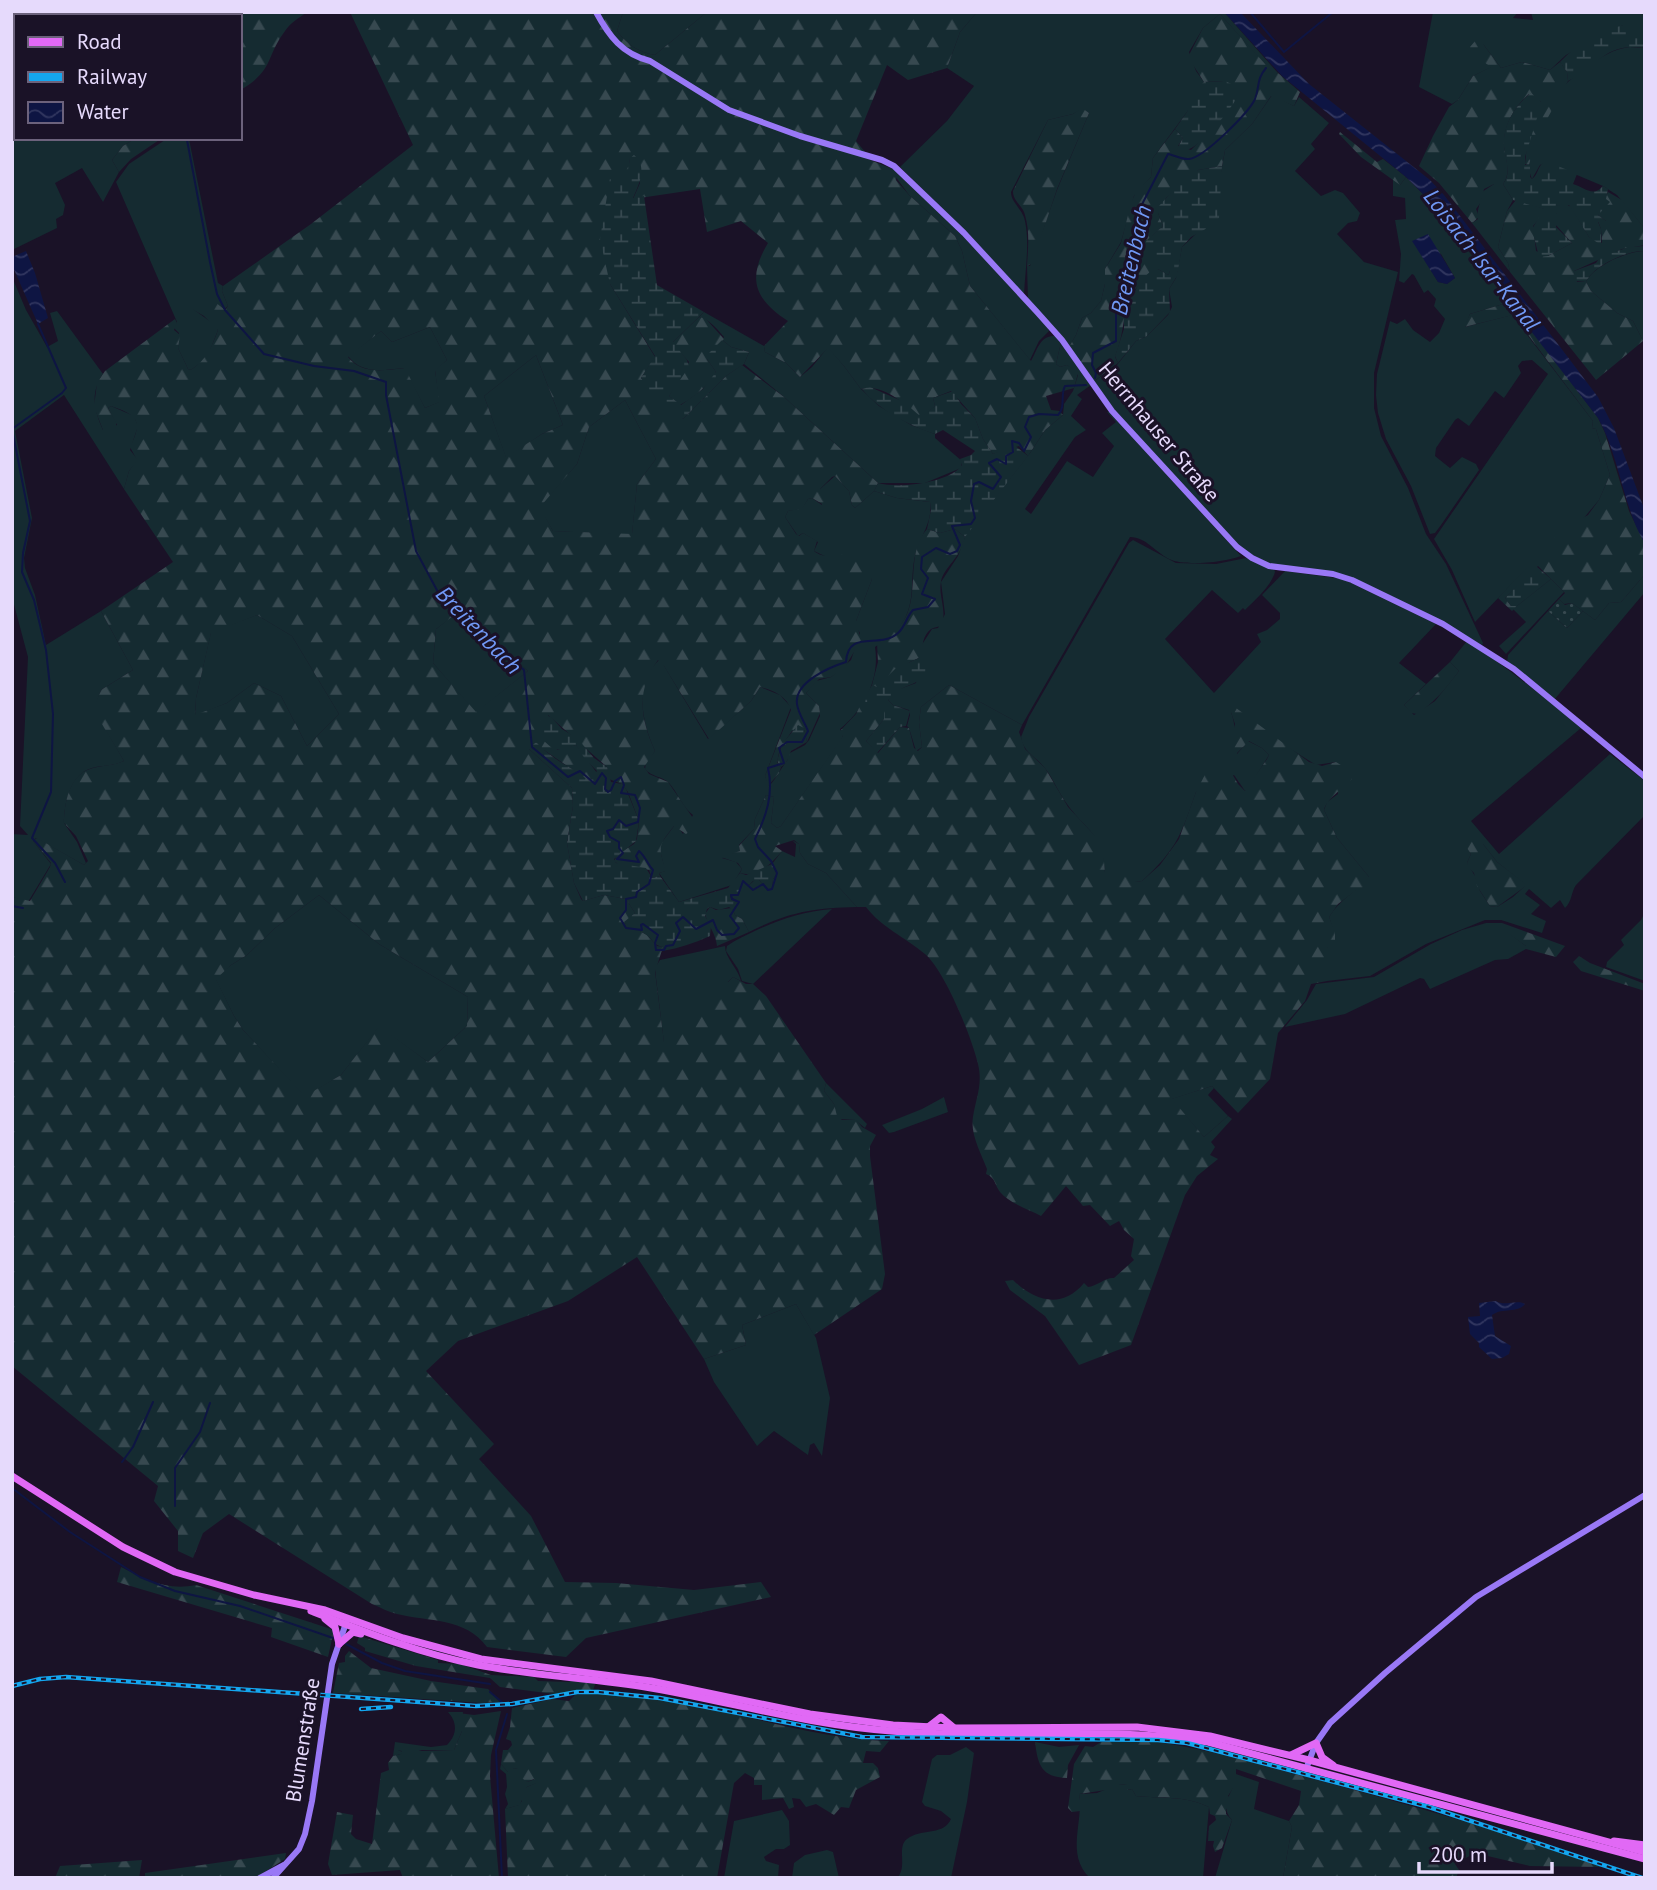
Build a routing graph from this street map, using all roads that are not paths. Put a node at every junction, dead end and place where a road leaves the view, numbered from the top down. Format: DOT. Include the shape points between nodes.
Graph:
graph roads {
  1 [pos="596,12"];
  2 [pos="1645,777"];
  3 [pos="12,1476"];
  4 [pos="1645,1495"];
  5 [pos="294,1605"];
  6 [pos="316,1613"];
  7 [pos="347,1621"];
  8 [pos="380,1636"];
  9 [pos="338,1644"];
  10 [pos="1316,1743"];
  11 [pos="1291,1755"];
  12 [pos="1308,1764"];
  13 [pos="1336,1768"];
  14 [pos="1603,1844"];
  15 [pos="1645,1845"];
  16 [pos="1645,1852"];
  17 [pos="1645,1859"];
  18 [pos="285,1864"];
  19 [pos="1645,1865"];
  20 [pos="260,1878"];
  21 [pos="273,1878"];
  1 -- 2 [label="street, Herrnhauser Straße" via="617,45 729,110 894,166 1037,312 1112,411 1252,558 1269,566 1352,580 1443,624 1514,669"];
  3 -- 5 [label="main road" via="160,1566 202,1582"];
  4 -- 10 [label="street" via="1476,1597 1338,1716"];
  5 -- 6 [label="main road"];
  5 -- 7 [label="main road" via="326,1610"];
  6 -- 7 [label="main road"];
  6 -- 9 [label="main road" via="335,1627"];
  7 -- 8 [label="main road"];
  7 -- 9 [label="street, Blumenstraße"];
  7 -- 11 [label="main road" via="481,1659 651,1681 810,1714 928,1727 941,1717 954,1728 1157,1728"];
  8 -- 9 [label="main road" via="353,1632"];
  8 -- 12 [label="main road" via="479,1665 650,1688 853,1727 952,1734 1157,1735"];
  9 -- 18 [label="street, Blumenstraße" via="308,1822 299,1849"];
  10 -- 11 [label="main road"];
  10 -- 12 [label="street"];
  10 -- 13 [label="main road"];
  11 -- 12 [label="main road"];
  12 -- 13 [label="main road"];
  12 -- 14 [label="main road"];
  13 -- 14 [label="main road"];
  14 -- 15 [label="main road"];
  14 -- 16 [label="main road"];
  14 -- 17 [label="main road"];
  14 -- 19 [label="main road"];
  18 -- 20 [label="street"];
  18 -- 21 [label="street, Blumenstraße"];
}
